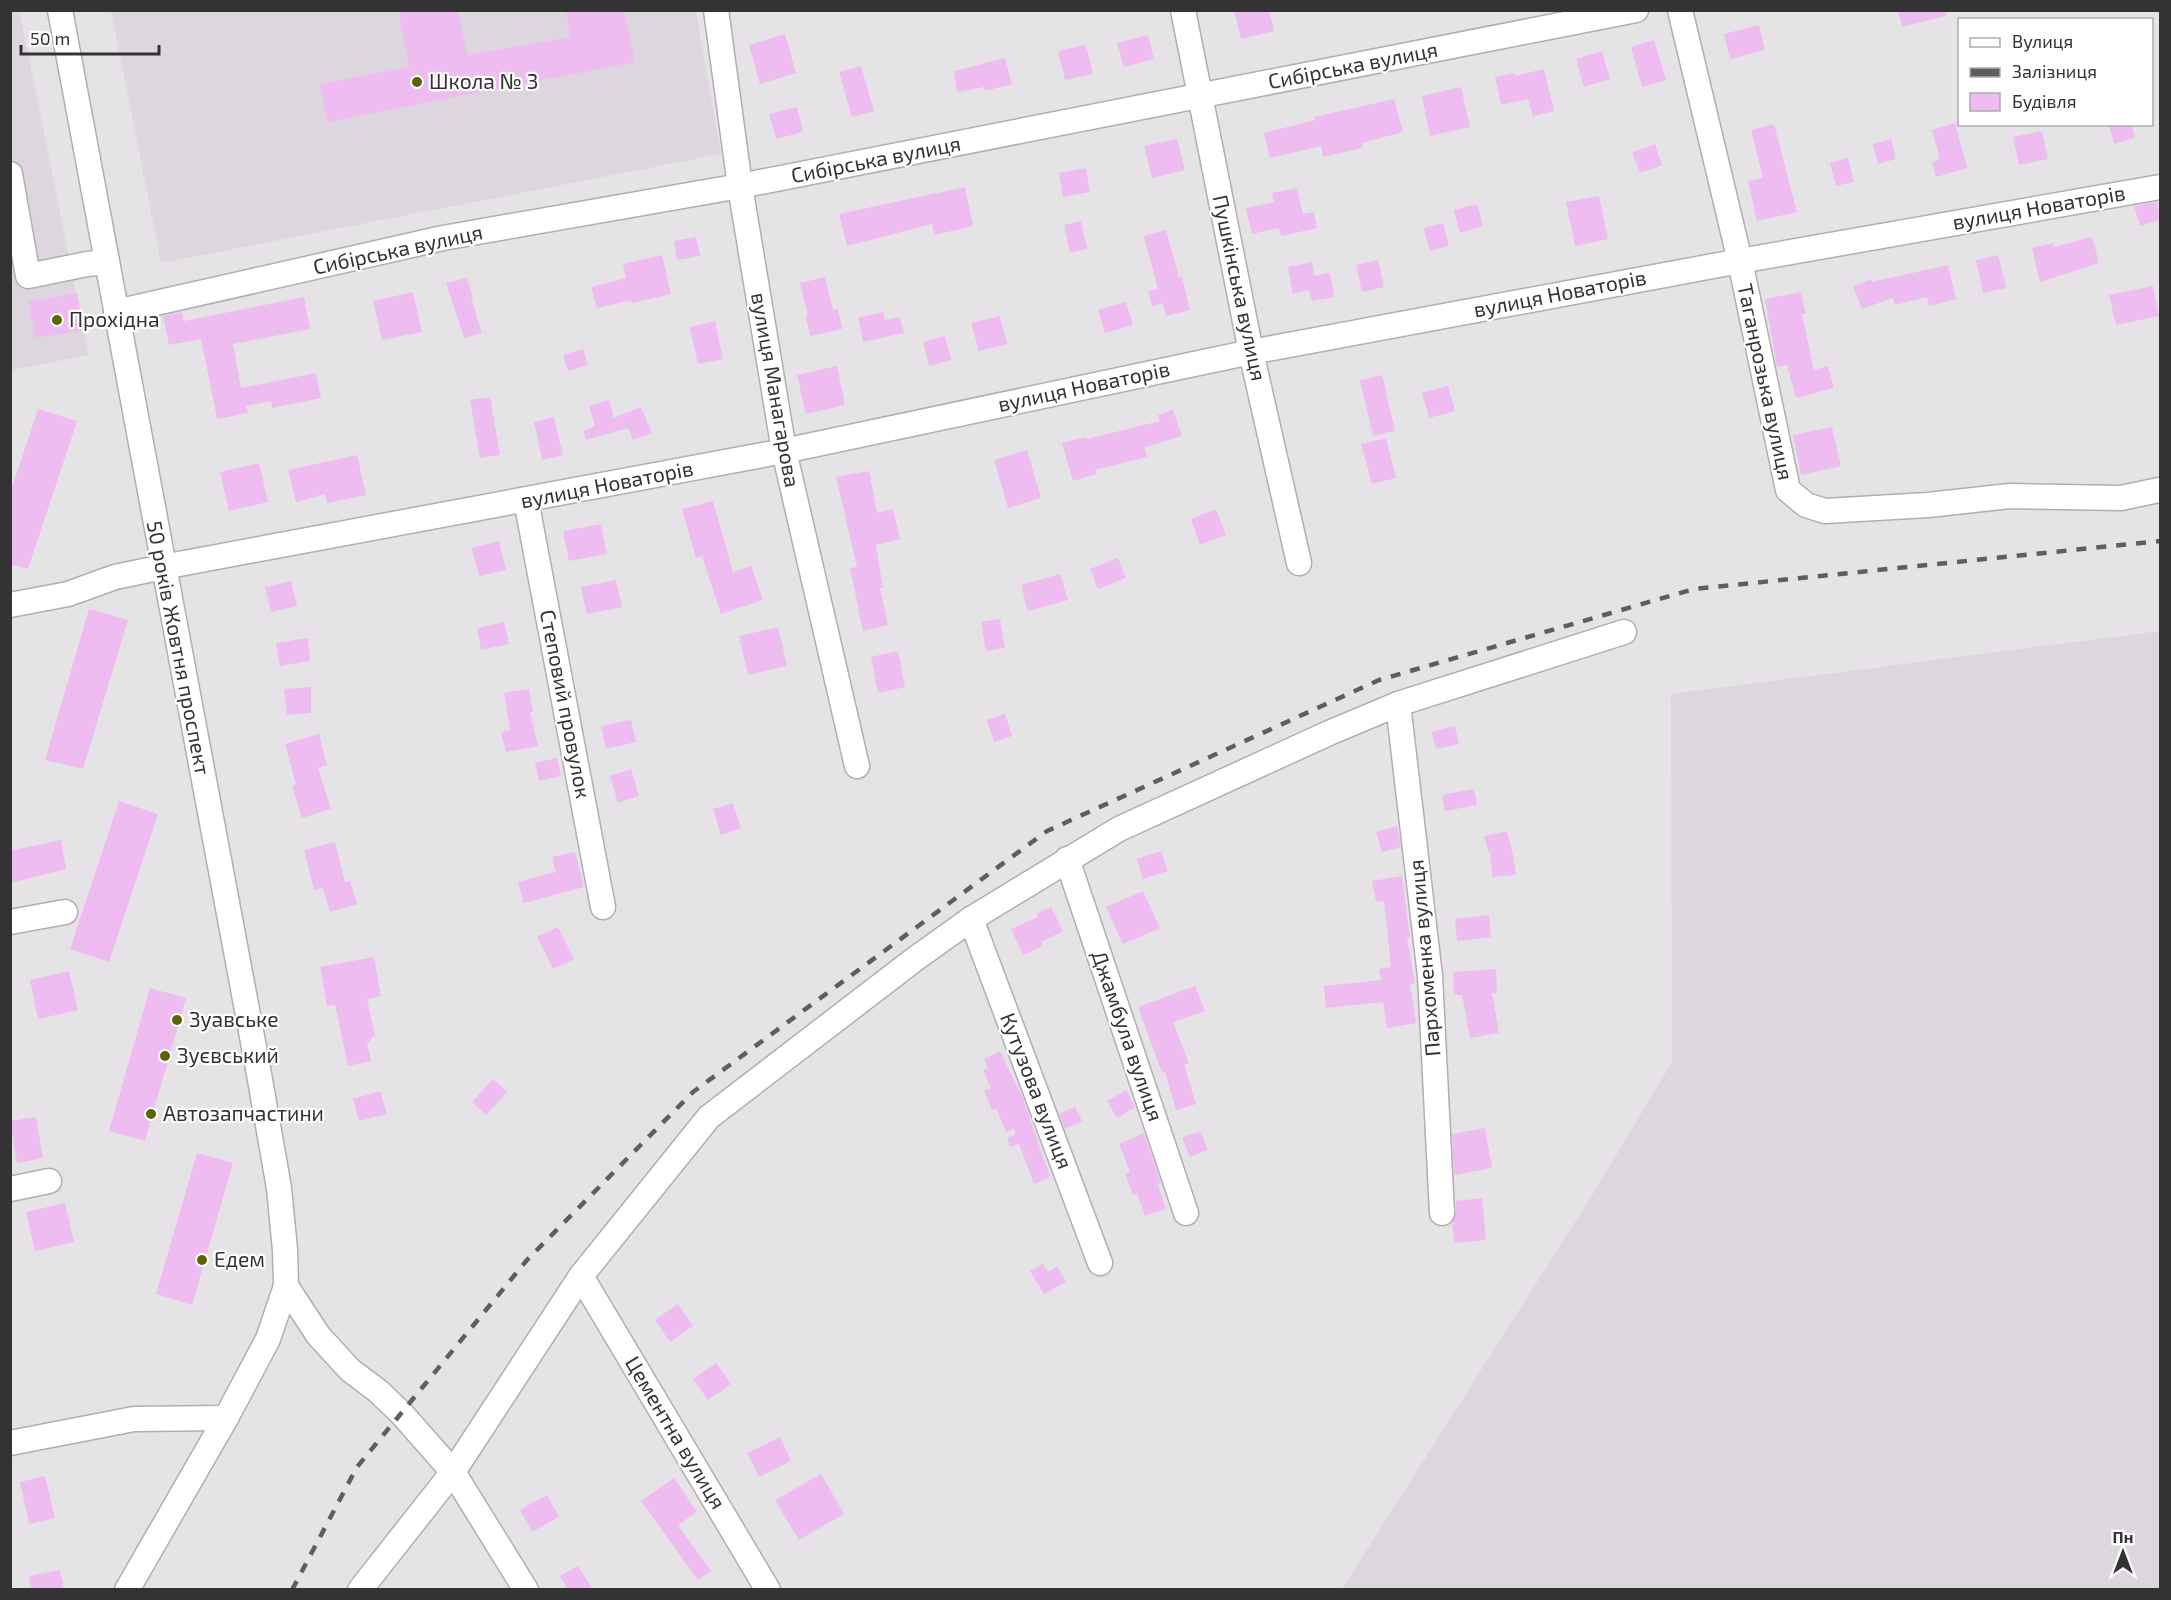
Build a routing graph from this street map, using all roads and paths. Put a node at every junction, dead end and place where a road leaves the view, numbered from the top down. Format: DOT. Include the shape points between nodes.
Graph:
graph roads {
  1 [pos="60,10"];
  2 [pos="716,10"];
  3 [pos="1183,10"];
  4 [pos="1636,10"];
  5 [pos="1680,10"];
  6 [pos="1200,96"];
  7 [pos="10,174"];
  8 [pos="740,186"];
  9 [pos="2160,187"];
  10 [pos="1740,261"];
  11 [pos="107,262"];
  12 [pos="117,312"];
  13 [pos="1251,351"];
  14 [pos="784,451"];
  15 [pos="2158,490"];
  16 [pos="526,500"];
  17 [pos="1299,563"];
  18 [pos="163,567"];
  19 [pos="10,605"];
  20 [pos="1624,632"];
  21 [pos="1398,704"];
  22 [pos="857,766"];
  23 [pos="1067,859"];
  24 [pos="603,907"];
  25 [pos="65,912"];
  26 [pos="971,919"];
  27 [pos="10,922"];
  28 [pos="49,1180"];
  29 [pos="10,1189"];
  30 [pos="1186,1213"];
  31 [pos="1442,1214"];
  32 [pos="1100,1263"];
  33 [pos="581,1276"];
  34 [pos="286,1287"];
  35 [pos="226,1418"];
  36 [pos="10,1443"];
  37 [pos="453,1472"];
  38 [pos="127,1590"];
  39 [pos="360,1590"];
  40 [pos="526,1590"];
  41 [pos="768,1590"];
  1 -- 11 [label="street, 50 років Жовтня проспект"];
  2 -- 8 [label="street, вулиця Манагарова"];
  3 -- 6 [label="street, Пушкінська вулиця"];
  4 -- 6 [label="street, Сибірська вулиця"];
  5 -- 10 [label="street, Таганрозька вулиця"];
  6 -- 8 [label="street, Сибірська вулиця"];
  6 -- 13 [label="street, Пушкінська вулиця"];
  7 -- 11 [label="street" via="28,276"];
  8 -- 12 [label="street, Сибірська вулиця" via="443,238"];
  8 -- 14 [label="street, вулиця Манагарова"];
  9 -- 10 [label="street, вулиця Новаторів"];
  10 -- 13 [label="street, вулиця Новаторів"];
  10 -- 15 [label="street, Таганрозька вулиця" via="1788,490 1806,505 1824,511 2010,496 2121,498"];
  11 -- 12 [label="street, 50 років Жовтня проспект"];
  12 -- 18 [label="street, 50 років Жовтня проспект"];
  13 -- 14 [label="street, вулиця Новаторів"];
  13 -- 17 [label="street, Пушкінська вулиця"];
  14 -- 16 [label="street, вулиця Новаторів"];
  14 -- 22 [label="street, вулиця Манагарова"];
  16 -- 18 [label="street, вулиця Новаторів"];
  16 -- 24 [label="street, Степовий провулок"];
  18 -- 19 [label="street, вулиця Новаторів" via="115,577 68,594"];
  18 -- 34 [label="street, 50 років Жовтня проспект" via="277,1177"];
  20 -- 21 [label="street"];
  21 -- 23 [label="street" via="1119,829"];
  21 -- 31 [label="street, Пархоменка вулиця" via="1430,976"];
  23 -- 26 [label="street"];
  23 -- 30 [label="street, Джамбула вулиця"];
  25 -- 27 [label="street"];
  26 -- 32 [label="street, Кутузова вулиця"];
  26 -- 33 [label="street" via="709,1117"];
  28 -- 29 [label="street"];
  33 -- 37 [label="street"];
  33 -- 41 [label="street, Цементна вулиця"];
  34 -- 35 [label="street" via="268,1339"];
  34 -- 37 [label="street" via="318,1335 402,1414"];
  35 -- 36 [label="street" via="134,1419"];
  35 -- 38 [label="street"];
  37 -- 39 [label="street"];
  37 -- 40 [label="street"];
}
